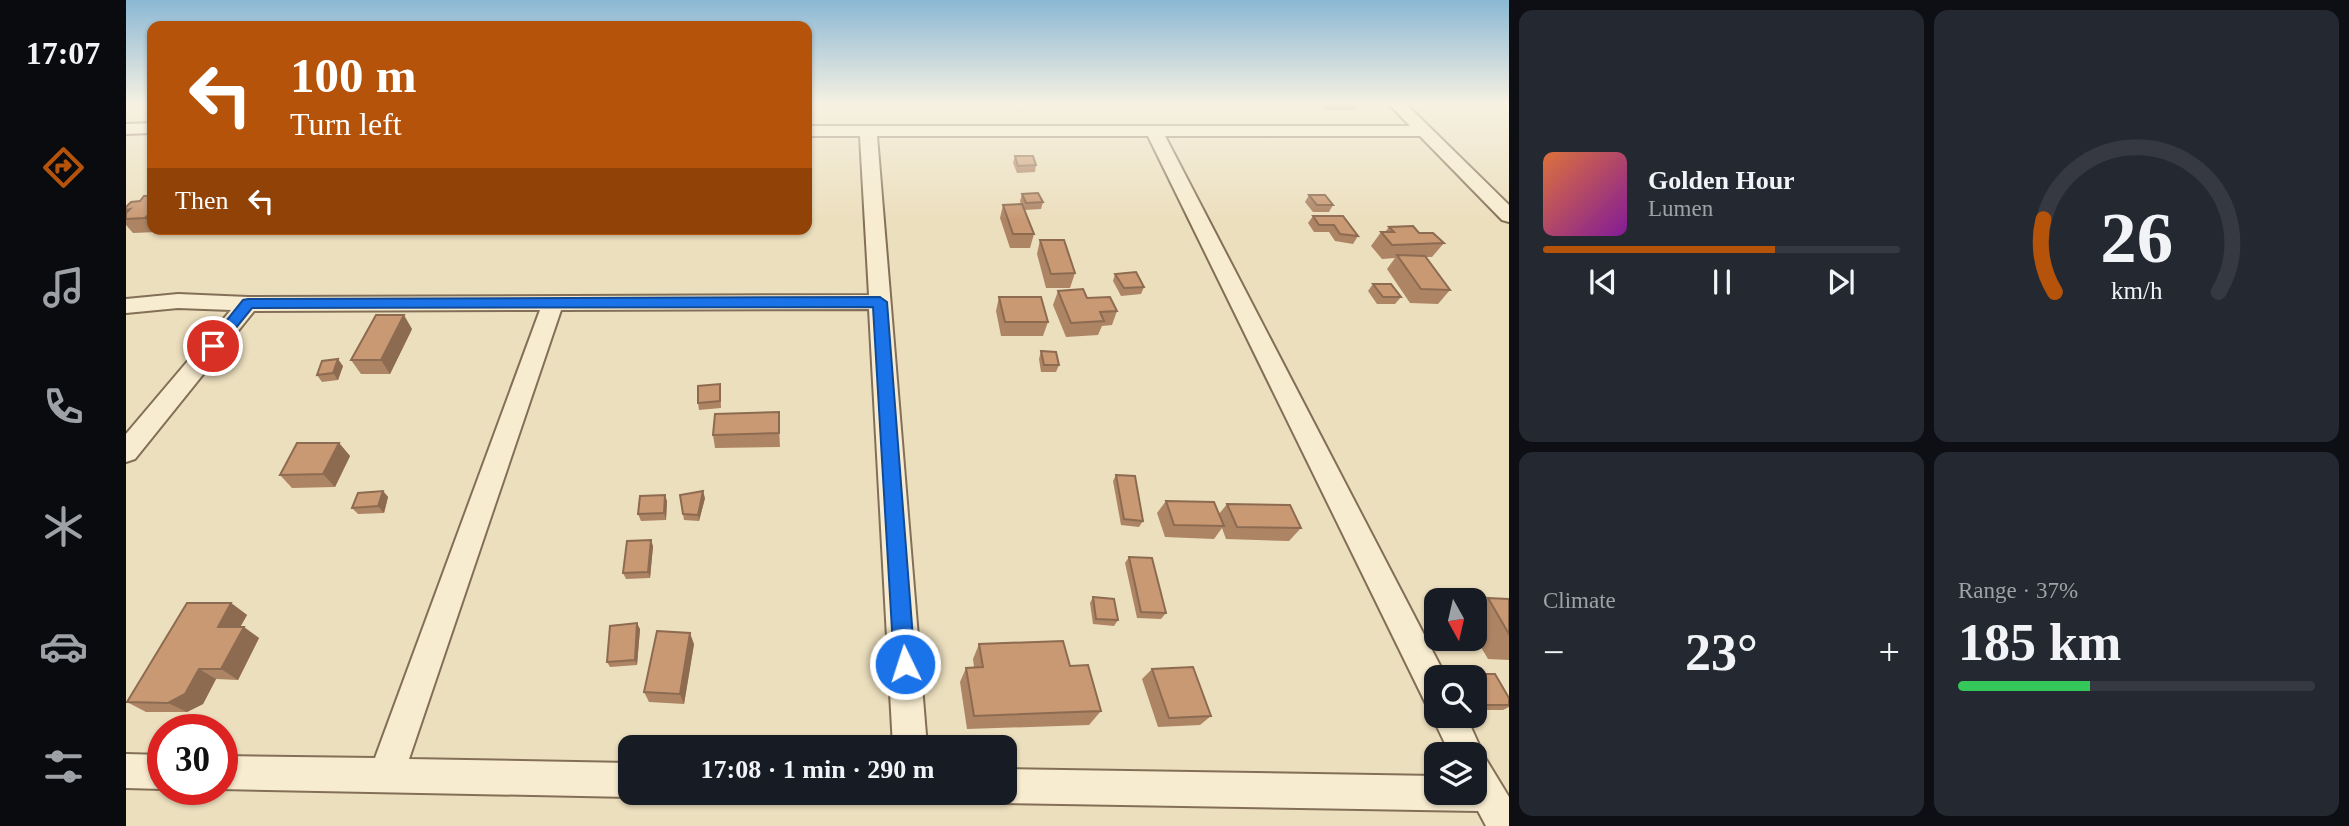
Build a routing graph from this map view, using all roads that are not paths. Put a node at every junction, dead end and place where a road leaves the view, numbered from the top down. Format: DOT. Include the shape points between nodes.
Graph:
graph roads {
  1 [pos="869,143"];
  2 [pos="1160,143"];
  3 [pos="1436,143"];
  4 [pos="1509,216"];
  5 [pos="880,302"];
  6 [pos="553,303"];
  7 [pos="248,304"];
  8 [pos="126,306"];
  9 [pos="126,452"];
  10 [pos="1424,667"];
  11 [pos="909,735"];
  12 [pos="126,771"];
  13 [pos="147,772"];
  14 [pos="238,773"];
  15 [pos="386,776"];
  16 [pos="618,780"];
  17 [pos="1424,782"];
  18 [pos="1017,786"];
  19 [pos="1487,793"];
  20 [pos="1505,826"];
  1 -- 5 [label="street"];
  2 -- 10 [label="street"];
  3 -- 4 [label="street"];
  5 -- 6 [label="street"];
  5 -- 11 [label="street"];
  6 -- 7 [label="street"];
  6 -- 15 [label="street"];
  7 -- 8 [label="street" via="178,301"];
  7 -- 9 [label="street"];
  12 -- 13 [label="street"];
  14 -- 15 [label="street"];
  15 -- 16 [label="street"];
  17 -- 18 [label="street"];
  19 -- 20 [label="street"];
}
